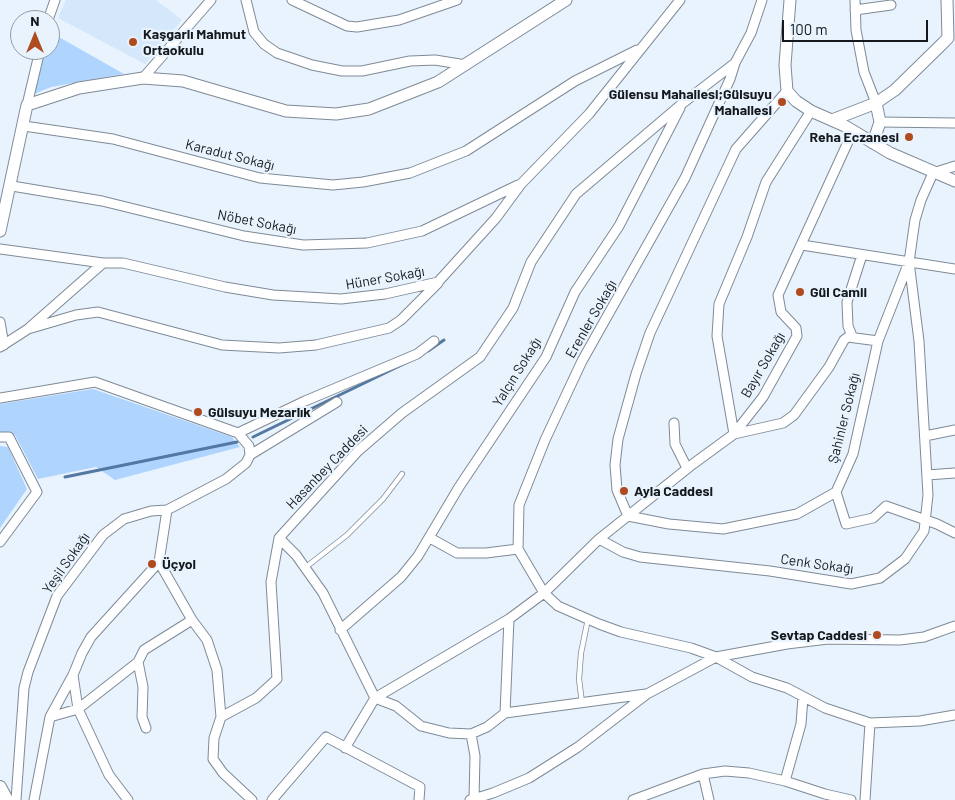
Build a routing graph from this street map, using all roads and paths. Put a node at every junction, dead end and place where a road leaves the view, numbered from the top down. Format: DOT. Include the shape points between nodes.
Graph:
graph roads {
  1 [pos="211,0"];
  2 [pos="246,0"];
  3 [pos="292,0"];
  4 [pos="457,0"];
  5 [pos="566,0"];
  6 [pos="680,0"];
  7 [pos="762,0"];
  8 [pos="790,0"];
  9 [pos="855,0"];
  10 [pos="947,0"];
  11 [pos="891,5"];
  12 [pos="855,10"];
  13 [pos="953,37"];
  14 [pos="639,49"];
  15 [pos="38,60"];
  16 [pos="735,63"];
  17 [pos="466,65"];
  18 [pos="143,78"];
  19 [pos="787,91"];
  20 [pos="683,103"];
  21 [pos="876,104"];
  22 [pos="27,105"];
  23 [pos="811,111"];
  24 [pos="832,120"];
  25 [pos="880,122"];
  26 [pos="955,123"];
  27 [pos="24,126"];
  28 [pos="853,131"];
  29 [pos="873,143"];
  30 [pos="955,166"];
  31 [pos="933,172"];
  32 [pos="955,181"];
  33 [pos="521,184"];
  34 [pos="12,186"];
  35 [pos="0,231"];
  36 [pos="802,245"];
  37 [pos="0,249"];
  38 [pos="862,255"];
  39 [pos="909,262"];
  40 [pos="104,263"];
  41 [pos="955,269"];
  42 [pos="438,282"];
  43 [pos="0,322"];
  44 [pos="28,329"];
  45 [pos="852,336"];
  46 [pos="434,341"];
  47 [pos="878,341"];
  48 [pos="2,346"];
  49 [pos="0,398"];
  50 [pos="337,402"];
  51 [pos="674,423"];
  52 [pos="955,430"];
  53 [pos="238,433"];
  54 [pos="734,434"];
  55 [pos="924,436"];
  56 [pos="0,437"];
  57 [pos="250,455"];
  58 [pos="687,468"];
  59 [pos="955,473"];
  60 [pos="402,474"];
  61 [pos="927,475"];
  62 [pos="836,492"];
  63 [pos="167,510"];
  64 [pos="628,516"];
  65 [pos="926,521"];
  66 [pos="955,533"];
  67 [pos="278,538"];
  68 [pos="430,538"];
  69 [pos="599,539"];
  70 [pos="0,542"];
  71 [pos="518,549"];
  72 [pos="159,562"];
  73 [pos="306,567"];
  74 [pos="544,593"];
  75 [pos="509,619"];
  76 [pos="588,619"];
  77 [pos="192,620"];
  78 [pos="955,626"];
  79 [pos="340,630"];
  80 [pos="716,658"];
  81 [pos="138,662"];
  82 [pos="73,675"];
  83 [pos="647,694"];
  84 [pos="803,697"];
  85 [pos="375,698"];
  86 [pos="582,703"];
  87 [pos="78,710"];
  88 [pos="505,713"];
  89 [pos="955,715"];
  90 [pos="50,717"];
  91 [pos="220,717"];
  92 [pos="870,723"];
  93 [pos="146,728"];
  94 [pos="471,734"];
  95 [pos="345,748"];
  96 [pos="703,774"];
  97 [pos="785,780"];
  98 [pos="0,787"];
  99 [pos="7,800"];
  100 [pos="16,800"];
  101 [pos="34,800"];
  102 [pos="128,800"];
  103 [pos="252,800"];
  104 [pos="272,800"];
  105 [pos="419,800"];
  106 [pos="472,800"];
  107 [pos="633,800"];
  108 [pos="709,800"];
  109 [pos="851,800"];
  110 [pos="865,800"];
  1 -- 18 [label="street"];
  2 -- 17 [label="street" via="254,32 264,44 277,53 312,65 342,71 362,71 410,61 435,60"];
  3 -- 4 [label="street" via="357,28 399,20"];
  5 -- 17 [label="street"];
  6 -- 14 [label="street, Hüner Sokağı"];
  7 -- 16 [label="street, Erenler Sokağı" via="751,33"];
  8 -- 19 [label="street" via="785,65"];
  9 -- 12 [label="street"];
  10 -- 13 [label="street"];
  11 -- 12 [label="street"];
  12 -- 21 [label="street" via="864,72"];
  13 -- 21 [label="street"];
  14 -- 27 [label="street, Karadut Sokağı" via="575,81 466,150 410,173 363,182 333,185 260,178 113,139"];
  14 -- 33 [label="street, Hüner Sokağı" via="589,114"];
  15 -- 22 [label="street"];
  16 -- 20 [label="street, Erenler Sokağı"];
  16 -- 71 [label="street, Erenler Sokağı" via="685,178 582,361 544,440 518,505"];
  17 -- 18 [label="street" via="401,98 369,109 336,114 286,111 183,82"];
  18 -- 22 [label="street" via="79,88"];
  19 -- 23 [label="street"];
  19 -- 64 [label="street" via="736,149 650,333 618,439 617,490"];
  20 -- 67 [label="street, Hasanbey Caddesi" via="576,194 531,262 514,308 480,357 402,413 358,451"];
  20 -- 68 [label="street, Yalçın Sokağı" via="619,226 575,292 546,357 459,487"];
  21 -- 24 [label="street"];
  21 -- 25 [label="street"];
  22 -- 27 [label="street"];
  23 -- 24 [label="street"];
  23 -- 54 [label="street" via="766,182 720,299 718,336"];
  24 -- 28 [label="street"];
  25 -- 26 [label="street"];
  25 -- 29 [label="street"];
  27 -- 34 [label="street"];
  28 -- 29 [label="street"];
  28 -- 36 [label="street, Bayır Sokağı"];
  29 -- 31 [label="street"];
  30 -- 31 [label="street"];
  31 -- 32 [label="street"];
  31 -- 39 [label="street, Şahinler Sokağı" via="915,220"];
  33 -- 34 [label="street, Nöbet Sokağı" via="422,231 367,243 303,245 244,236 102,201"];
  33 -- 42 [label="street, Hüner Sokağı" via="496,218"];
  34 -- 35 [label="street"];
  36 -- 38 [label="street"];
  36 -- 54 [label="street, Bayır Sokağı" via="778,295 781,312 796,328 797,336 763,398"];
  37 -- 40 [label="street, Hüner Sokağı"];
  38 -- 39 [label="street"];
  38 -- 45 [label="street" via="847,302 848,326"];
  39 -- 41 [label="street"];
  39 -- 47 [label="street, Şahinler Sokağı"];
  39 -- 55 [label="street, Cenk Sokağı" via="919,341"];
  40 -- 42 [label="street, Hüner Sokağı" via="123,262 263,294 334,300 385,294"];
  40 -- 44 [label="street"];
  42 -- 44 [label="street" via="389,328 316,345 279,348 222,345 98,312"];
  43 -- 48 [label="street"];
  44 -- 48 [label="street"];
  45 -- 47 [label="street"];
  45 -- 54 [label="street" via="844,340 794,415 783,423"];
  46 -- 53 [label="street" via="417,354"];
  47 -- 62 [label="street, Şahinler Sokağı" via="852,454"];
  49 -- 53 [label="street" via="95,382"];
  50 -- 57 [label="street, Yeşil Sokağı"];
  51 -- 58 [label="street" via="675,444"];
  52 -- 55 [label="street"];
  53 -- 57 [label="street" via="246,441"];
  54 -- 58 [label="street, Bayır Sokağı"];
  55 -- 61 [label="street, Cenk Sokağı"];
  56 -- 70 [label="street" via="9,437 37,492"];
  57 -- 63 [label="street, Yeşil Sokağı" via="246,463 226,479"];
  58 -- 64 [label="street, Bayır Sokağı"];
  59 -- 61 [label="street"];
  60 -- 73 [label="lane" via="383,499 347,535"];
  61 -- 65 [label="street, Cenk Sokağı"];
  62 -- 64 [label="street" via="797,514 723,529"];
  62 -- 65 [label="street" via="846,524 873,518 886,506"];
  63 -- 72 [label="street"];
  63 -- 100 [label="street, Yeşil Sokağı" via="124,519 103,535 54,601 24,688"];
  64 -- 69 [label="street"];
  65 -- 66 [label="street"];
  65 -- 69 [label="street, Cenk Sokağı" via="914,549 895,569 880,578 851,584 770,571 640,557"];
  67 -- 73 [label="street"];
  67 -- 91 [label="street" via="272,582 277,679 256,698"];
  68 -- 71 [label="street" via="457,553"];
  68 -- 79 [label="street, Yalçın Sokağı" via="401,577"];
  69 -- 74 [label="street"];
  71 -- 74 [label="street"];
  72 -- 77 [label="street"];
  72 -- 82 [label="street" via="91,637"];
  73 -- 79 [label="street"];
  74 -- 75 [label="street"];
  74 -- 76 [label="street" via="558,606"];
  75 -- 85 [label="street"];
  75 -- 88 [label="street"];
  76 -- 80 [label="street" via="620,632 691,648"];
  76 -- 86 [label="lane" via="579,680"];
  77 -- 81 [label="street" via="144,650"];
  77 -- 91 [label="street" via="214,655"];
  78 -- 80 [label="street" via="918,638 828,639"];
  79 -- 85 [label="street"];
  80 -- 83 [label="street"];
  80 -- 84 [label="street" via="752,677"];
  81 -- 87 [label="street"];
  81 -- 93 [label="street" via="142,718"];
  82 -- 87 [label="street"];
  82 -- 90 [label="street"];
  83 -- 86 [label="street"];
  83 -- 106 [label="street" via="578,747 529,778"];
  84 -- 92 [label="street"];
  84 -- 97 [label="street" via="801,724"];
  85 -- 94 [label="street" via="396,706 421,726"];
  85 -- 95 [label="street"];
  86 -- 88 [label="street"];
  87 -- 90 [label="street"];
  87 -- 102 [label="street" via="109,775"];
  88 -- 94 [label="street"];
  89 -- 92 [label="street" via="920,721"];
  90 -- 101 [label="street"];
  91 -- 103 [label="street" via="213,759"];
  92 -- 110 [label="street"];
  94 -- 106 [label="street" via="475,756"];
  95 -- 104 [label="street" via="326,738"];
  95 -- 105 [label="street" via="420,787"];
  96 -- 97 [label="street" via="749,772"];
  96 -- 107 [label="street"];
  96 -- 108 [label="street"];
  97 -- 109 [label="street"];
  98 -- 99 [label="main road"];
}
